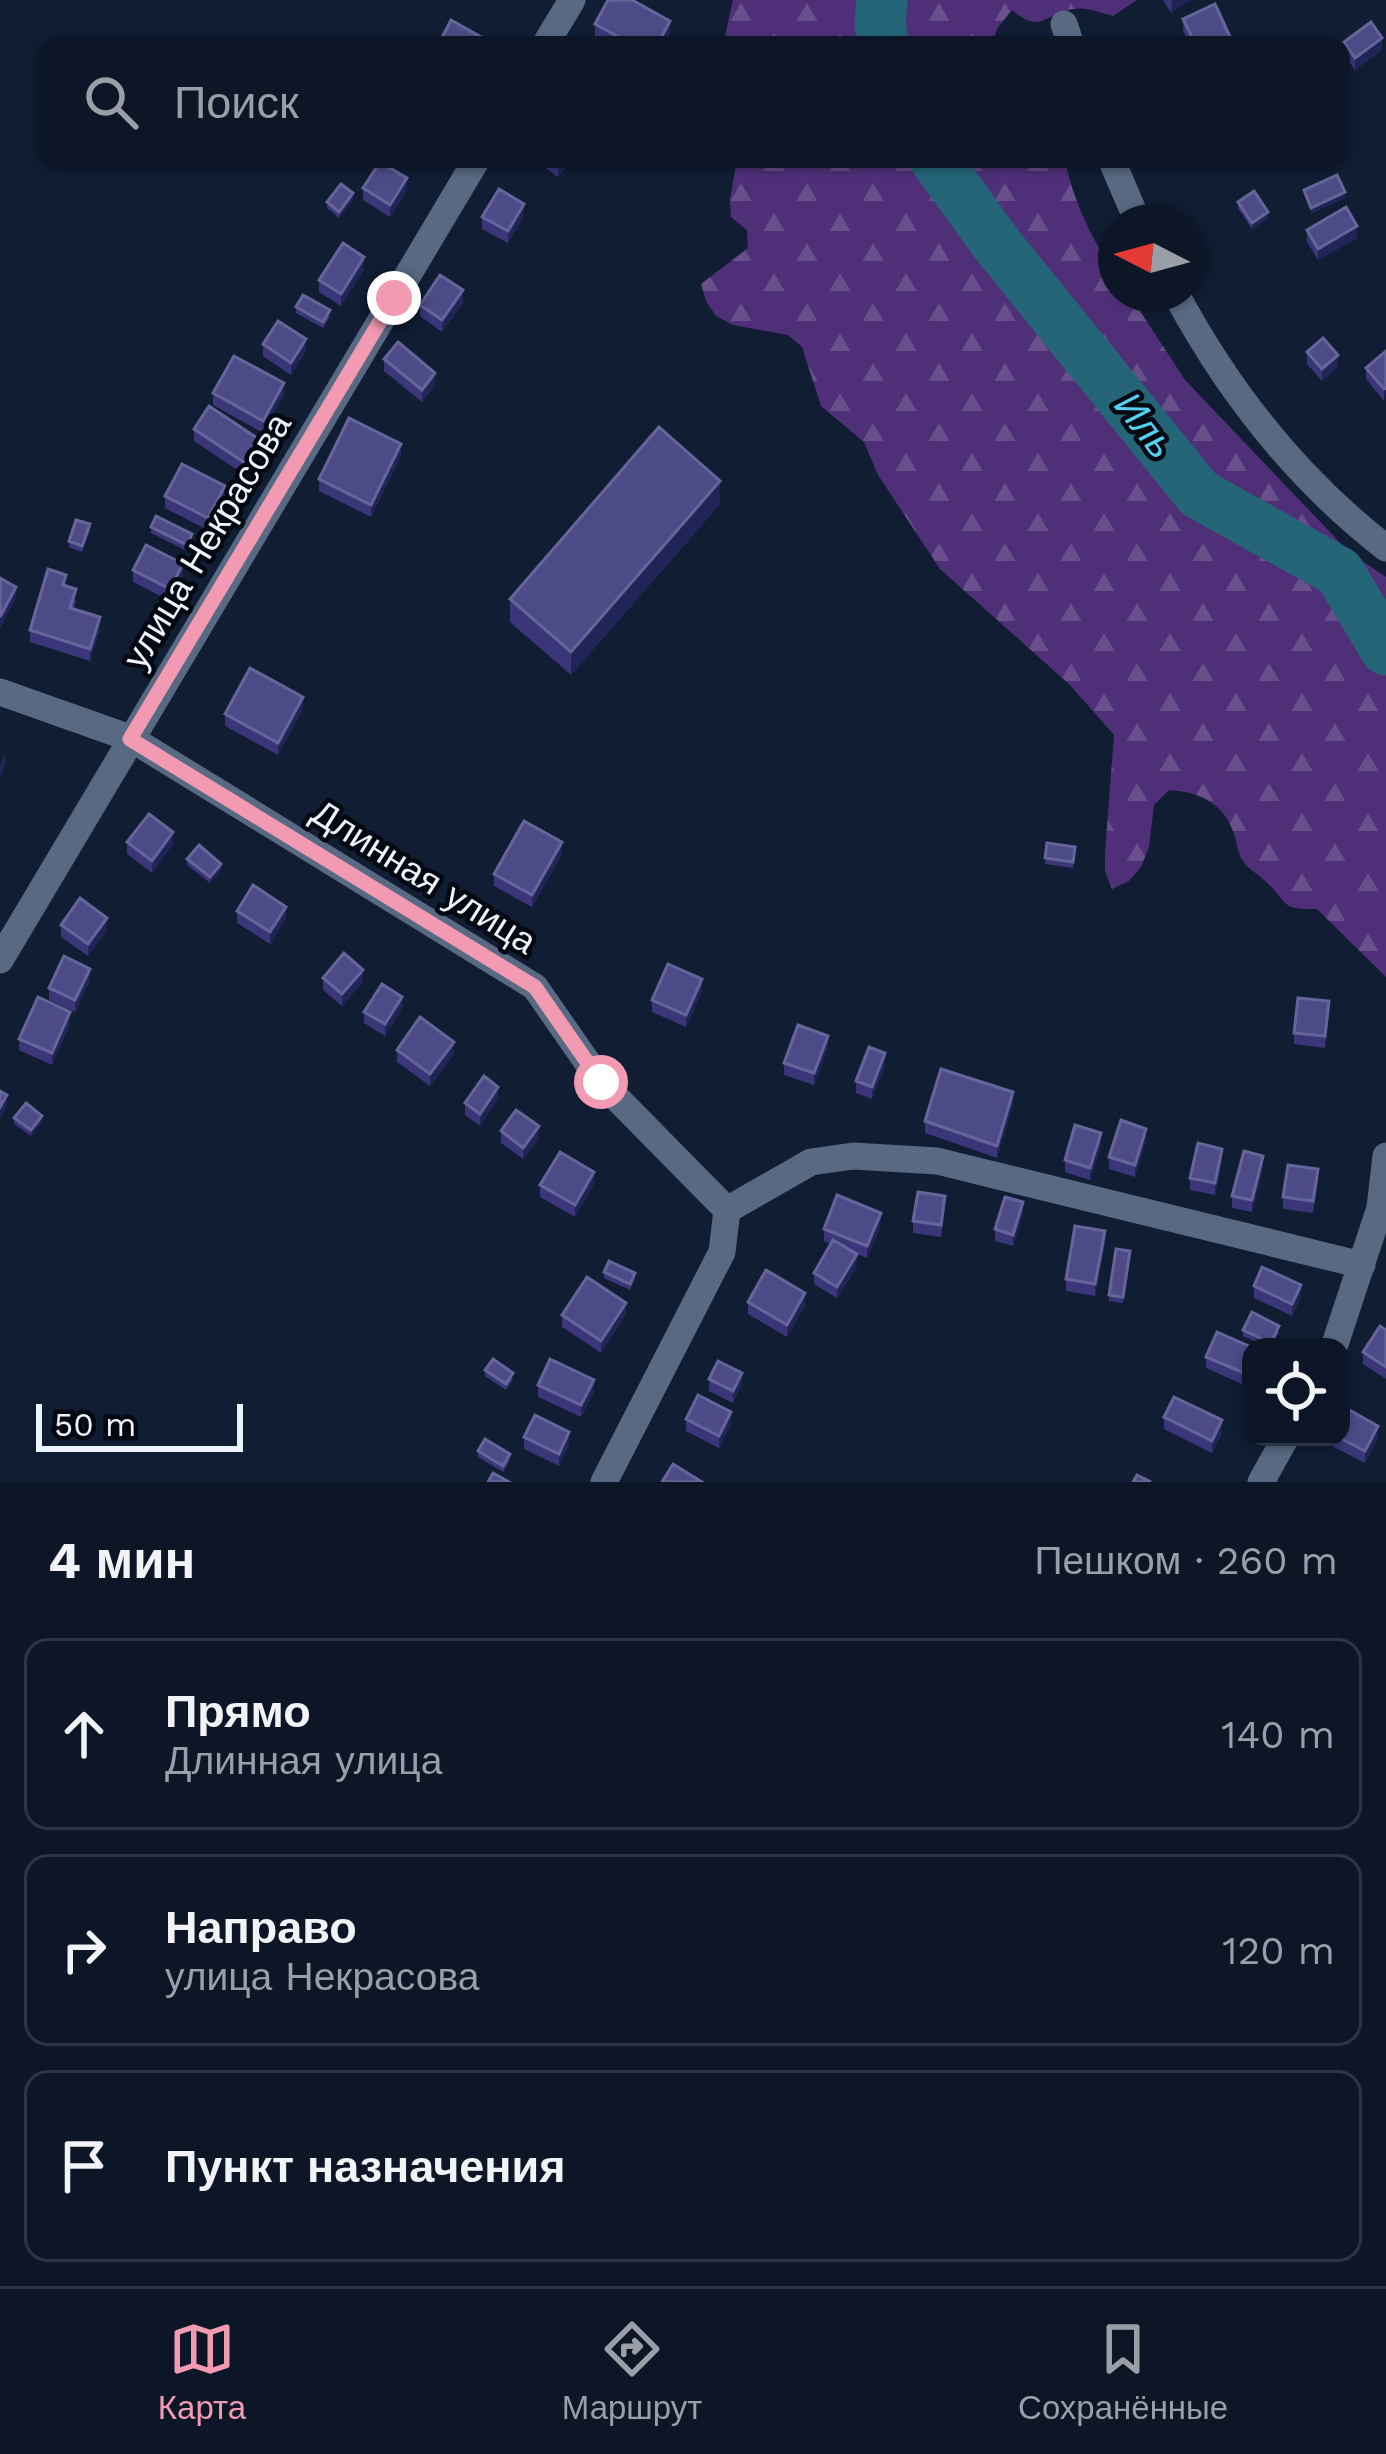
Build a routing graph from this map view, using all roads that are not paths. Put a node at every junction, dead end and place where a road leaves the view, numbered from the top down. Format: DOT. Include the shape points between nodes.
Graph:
graph roads {
  1 [pos="572,0"];
  2 [pos="550,36"];
  3 [pos="472,168"];
  4 [pos="1115,168"];
  5 [pos="1130,204"];
  6 [pos="1187,312"];
  7 [pos="1386,548"];
  8 [pos="0,692"];
  9 [pos="130,739"];
  10 [pos="0,960"];
  11 [pos="1386,1156"];
  12 [pos="727,1210"];
  13 [pos="1362,1265"];
  14 [pos="1337,1338"];
  15 [pos="1281,1446"];
  16 [pos="604,1482"];
  17 [pos="1262,1482"];
  1 -- 2 [label="street"];
  3 -- 9 [label="street, улица Некрасова"];
  4 -- 5 [label="street"];
  6 -- 7 [label="street" via="1288,460"];
  8 -- 9 [label="street, Длинная улица"];
  9 -- 10 [label="street, улица Некрасова"];
  9 -- 12 [label="street, Длинная улица" via="535,987 601,1082"];
  11 -- 13 [label="street"];
  12 -- 13 [label="street" via="811,1162 937,1161"];
  12 -- 16 [label="street" via="722,1252"];
  13 -- 14 [label="street"];
  15 -- 17 [label="street"];
}
